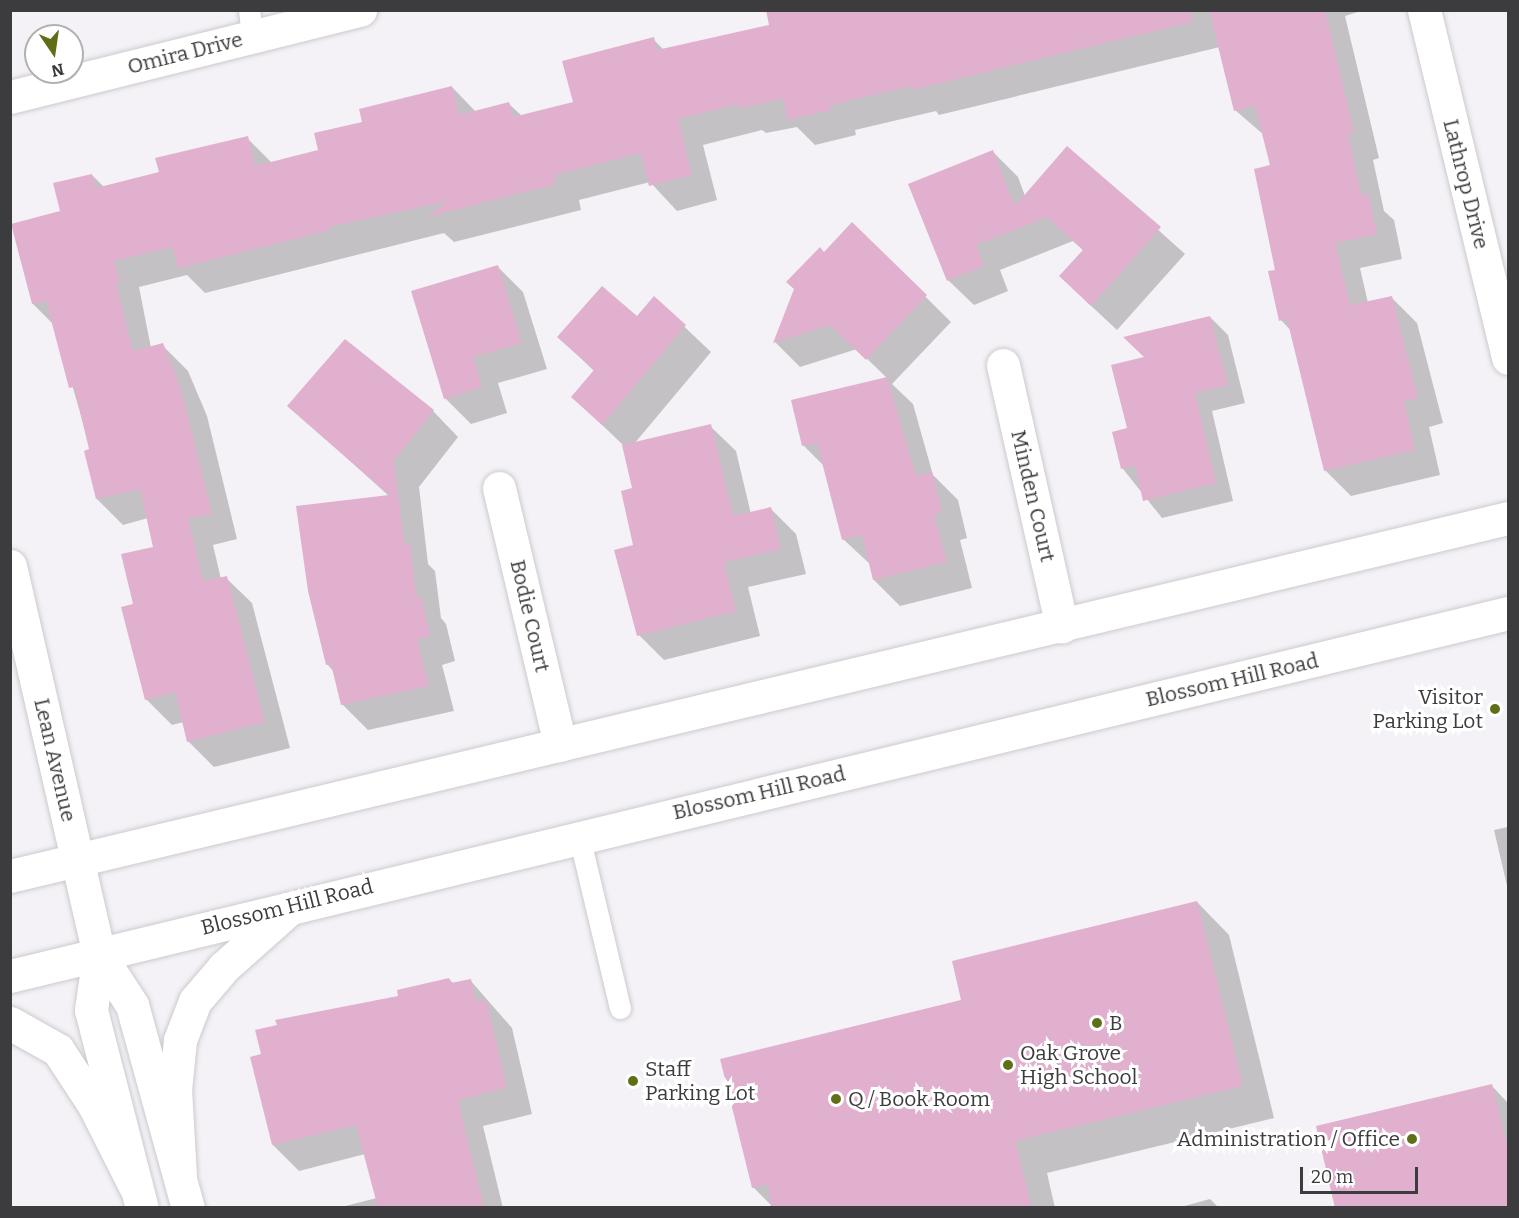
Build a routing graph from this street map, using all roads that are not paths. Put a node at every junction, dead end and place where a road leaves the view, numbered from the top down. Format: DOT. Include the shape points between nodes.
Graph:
graph roads {
  1 [pos="360,10"];
  2 [pos="1424,10"];
  3 [pos="251,23"];
  4 [pos="10,97"];
  5 [pos="1509,358"];
  6 [pos="1003,365"];
  7 [pos="499,488"];
  8 [pos="1509,518"];
  9 [pos="10,567"];
  10 [pos="1509,613"];
  11 [pos="1062,626"];
  12 [pos="560,745"];
  13 [pos="579,836"];
  14 [pos="79,860"];
  15 [pos="10,876"];
  16 [pos="293,906"];
  17 [pos="99,954"];
  18 [pos="10,976"];
  19 [pos="620,1008"];
  20 [pos="10,1023"];
  21 [pos="180,1176"];
  22 [pos="138,1197"];
  23 [pos="188,1208"];
  1 -- 3 [label="main road, Omira Drive"];
  2 -- 5 [label="main road, Lathrop Drive"];
  3 -- 4 [label="main road, Omira Drive"];
  6 -- 11 [label="main road, Minden Court"];
  7 -- 12 [label="main road, Bodie Court"];
  8 -- 11 [label="main road"];
  9 -- 14 [label="main road, Lean Avenue"];
  10 -- 13 [label="main road, Blossom Hill Road"];
  11 -- 12 [label="main road"];
  12 -- 14 [label="main road"];
  13 -- 16 [label="main road, Blossom Hill Road"];
  13 -- 19 [label="lane"];
  14 -- 15 [label="main road"];
  14 -- 17 [label="main road, Lean Avenue"];
  16 -- 17 [label="main road, Blossom Hill Road"];
  16 -- 21 [label="main road" via="224,967 195,1001 180,1040 175,1090"];
  17 -- 18 [label="main road, Blossom Hill Road"];
  17 -- 21 [label="main road, Lean Avenue" via="132,1005"];
  17 -- 22 [label="main road, Lean Avenue" via="91,1010"];
  20 -- 22 [label="main road" via="58,1050 94,1105"];
  21 -- 23 [label="main road, Lean Avenue"];
}
